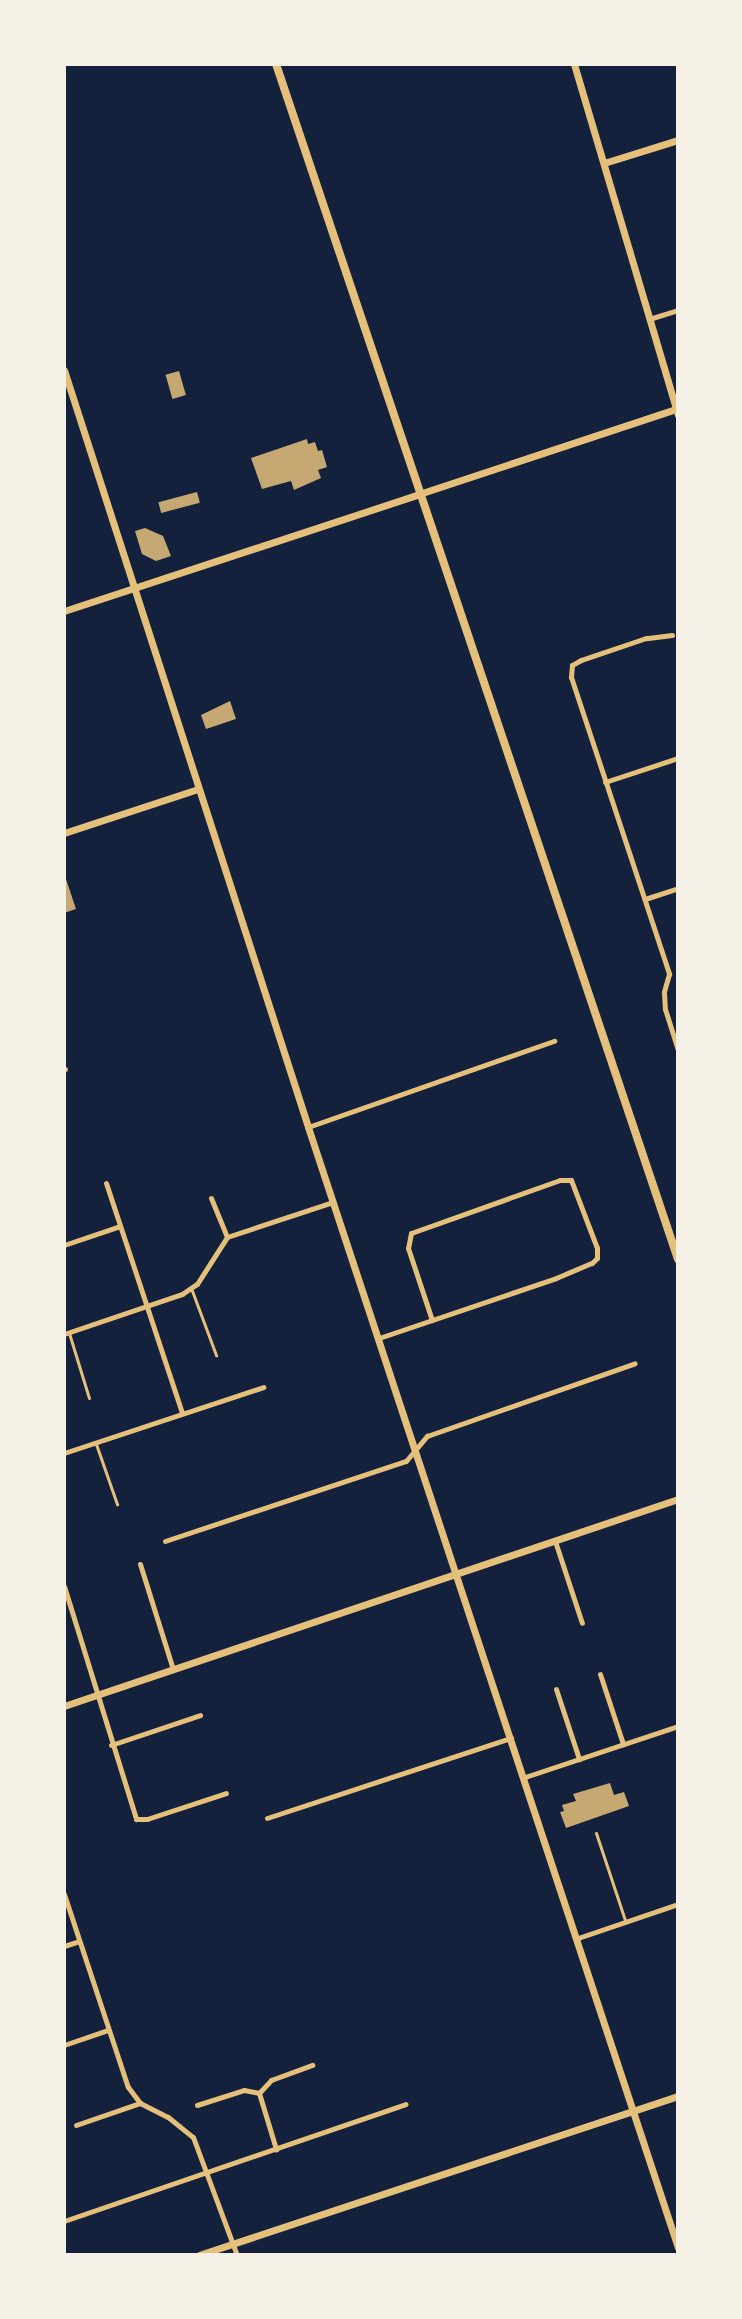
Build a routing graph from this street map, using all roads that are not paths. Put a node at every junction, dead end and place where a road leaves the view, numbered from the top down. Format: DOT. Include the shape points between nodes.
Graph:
graph roads {
  1 [pos="276,64"];
  2 [pos="574,64"];
  3 [pos="678,140"];
  4 [pos="604,163"];
  5 [pos="678,310"];
  6 [pos="649,319"];
  7 [pos="64,370"];
  8 [pos="677,412"];
  9 [pos="419,494"];
  10 [pos="136,588"];
  11 [pos="64,611"];
  12 [pos="672,635"];
  13 [pos="678,758"];
  14 [pos="605,782"];
  15 [pos="198,789"];
  16 [pos="64,833"];
  17 [pos="678,888"];
  18 [pos="645,899"];
  19 [pos="554,1041"];
  20 [pos="678,1050"];
  21 [pos="308,1127"];
  22 [pos="106,1183"];
  23 [pos="211,1198"];
  24 [pos="333,1202"];
  25 [pos="120,1226"];
  26 [pos="227,1237"];
  27 [pos="64,1245"];
  28 [pos="678,1259"];
  29 [pos="191,1288"];
  30 [pos="147,1307"];
  31 [pos="432,1320"];
  32 [pos="66,1333"];
  33 [pos="379,1338"];
  34 [pos="216,1355"];
  35 [pos="635,1363"];
  36 [pos="263,1387"];
  37 [pos="89,1398"];
  38 [pos="182,1413"];
  39 [pos="96,1442"];
  40 [pos="416,1448"];
  41 [pos="64,1453"];
  42 [pos="678,1499"];
  43 [pos="117,1504"];
  44 [pos="165,1541"];
  45 [pos="555,1541"];
  46 [pos="140,1564"];
  47 [pos="458,1574"];
  48 [pos="64,1586"];
  49 [pos="582,1623"];
  50 [pos="173,1669"];
  51 [pos="600,1674"];
  52 [pos="556,1689"];
  53 [pos="97,1695"];
  54 [pos="64,1706"];
  55 [pos="200,1715"];
  56 [pos="678,1726"];
  57 [pos="512,1738"];
  58 [pos="623,1744"];
  59 [pos="111,1745"];
  60 [pos="579,1759"];
  61 [pos="525,1777"];
  62 [pos="226,1793"];
  63 [pos="267,1818"];
  64 [pos="596,1833"];
  65 [pos="64,1894"];
  66 [pos="678,1904"];
  67 [pos="626,1922"];
  68 [pos="578,1938"];
  69 [pos="79,1941"];
  70 [pos="64,1946"];
  71 [pos="108,2030"];
  72 [pos="64,2045"];
  73 [pos="312,2065"];
  74 [pos="259,2093"];
  75 [pos="678,2096"];
  76 [pos="140,2103"];
  77 [pos="405,2104"];
  78 [pos="197,2105"];
  79 [pos="634,2111"];
  80 [pos="76,2125"];
  81 [pos="276,2149"];
  82 [pos="209,2172"];
  83 [pos="64,2221"];
  84 [pos="233,2244"];
  85 [pos="678,2248"];
  86 [pos="199,2255"];
  87 [pos="237,2255"];
  1 -- 9 [label="main road"];
  2 -- 4 [label="street"];
  3 -- 4 [label="street"];
  4 -- 6 [label="street"];
  5 -- 6 [label="street"];
  6 -- 8 [label="street"];
  7 -- 10 [label="street"];
  8 -- 9 [label="street"];
  9 -- 10 [label="street"];
  9 -- 28 [label="main road"];
  10 -- 11 [label="street"];
  10 -- 15 [label="street"];
  12 -- 14 [label="street" via="646,638 572,665 571,677"];
  13 -- 14 [label="street"];
  14 -- 18 [label="street"];
  15 -- 16 [label="street"];
  15 -- 21 [label="street"];
  17 -- 18 [label="street"];
  18 -- 20 [label="street" via="669,974 665,1009"];
  19 -- 21 [label="street"];
  21 -- 24 [label="street"];
  22 -- 25 [label="street"];
  23 -- 26 [label="street"];
  24 -- 26 [label="street"];
  24 -- 33 [label="street"];
  25 -- 27 [label="street"];
  25 -- 30 [label="street"];
  26 -- 29 [label="street"];
  29 -- 30 [label="street"];
  29 -- 34 [label="lane"];
  30 -- 32 [label="street"];
  30 -- 38 [label="street"];
  31 -- 31 [label="street" via="408,1237 419,1228 571,1180 597,1258 556,1278"];
  31 -- 33 [label="street"];
  32 -- 37 [label="lane"];
  33 -- 40 [label="street"];
  35 -- 40 [label="street" via="427,1436"];
  36 -- 38 [label="street"];
  38 -- 39 [label="street"];
  39 -- 41 [label="street"];
  39 -- 43 [label="lane"];
  40 -- 44 [label="street" via="406,1461"];
  40 -- 47 [label="street"];
  42 -- 45 [label="street"];
  45 -- 47 [label="street"];
  45 -- 49 [label="street"];
  46 -- 50 [label="street"];
  47 -- 50 [label="street"];
  47 -- 57 [label="street"];
  48 -- 53 [label="street"];
  50 -- 53 [label="street"];
  51 -- 58 [label="street"];
  52 -- 60 [label="street"];
  53 -- 54 [label="street"];
  53 -- 59 [label="street"];
  55 -- 59 [label="street"];
  56 -- 58 [label="street"];
  57 -- 61 [label="street"];
  57 -- 63 [label="street"];
  58 -- 60 [label="street"];
  59 -- 62 [label="street" via="136,1819"];
  60 -- 61 [label="street"];
  61 -- 68 [label="street"];
  64 -- 67 [label="lane"];
  65 -- 69 [label="street"];
  66 -- 67 [label="street"];
  67 -- 68 [label="street"];
  68 -- 79 [label="street"];
  69 -- 70 [label="street"];
  69 -- 71 [label="street"];
  71 -- 72 [label="street"];
  71 -- 76 [label="street" via="128,2087"];
  73 -- 74 [label="street" via="271,2080"];
  74 -- 78 [label="street" via="244,2090"];
  74 -- 81 [label="street"];
  75 -- 79 [label="street"];
  76 -- 80 [label="street"];
  76 -- 82 [label="street" via="186,2129"];
  77 -- 81 [label="street"];
  79 -- 84 [label="street"];
  79 -- 85 [label="street"];
  81 -- 82 [label="street"];
  82 -- 83 [label="street"];
  82 -- 84 [label="street"];
  84 -- 86 [label="street"];
  84 -- 87 [label="street"];
}
